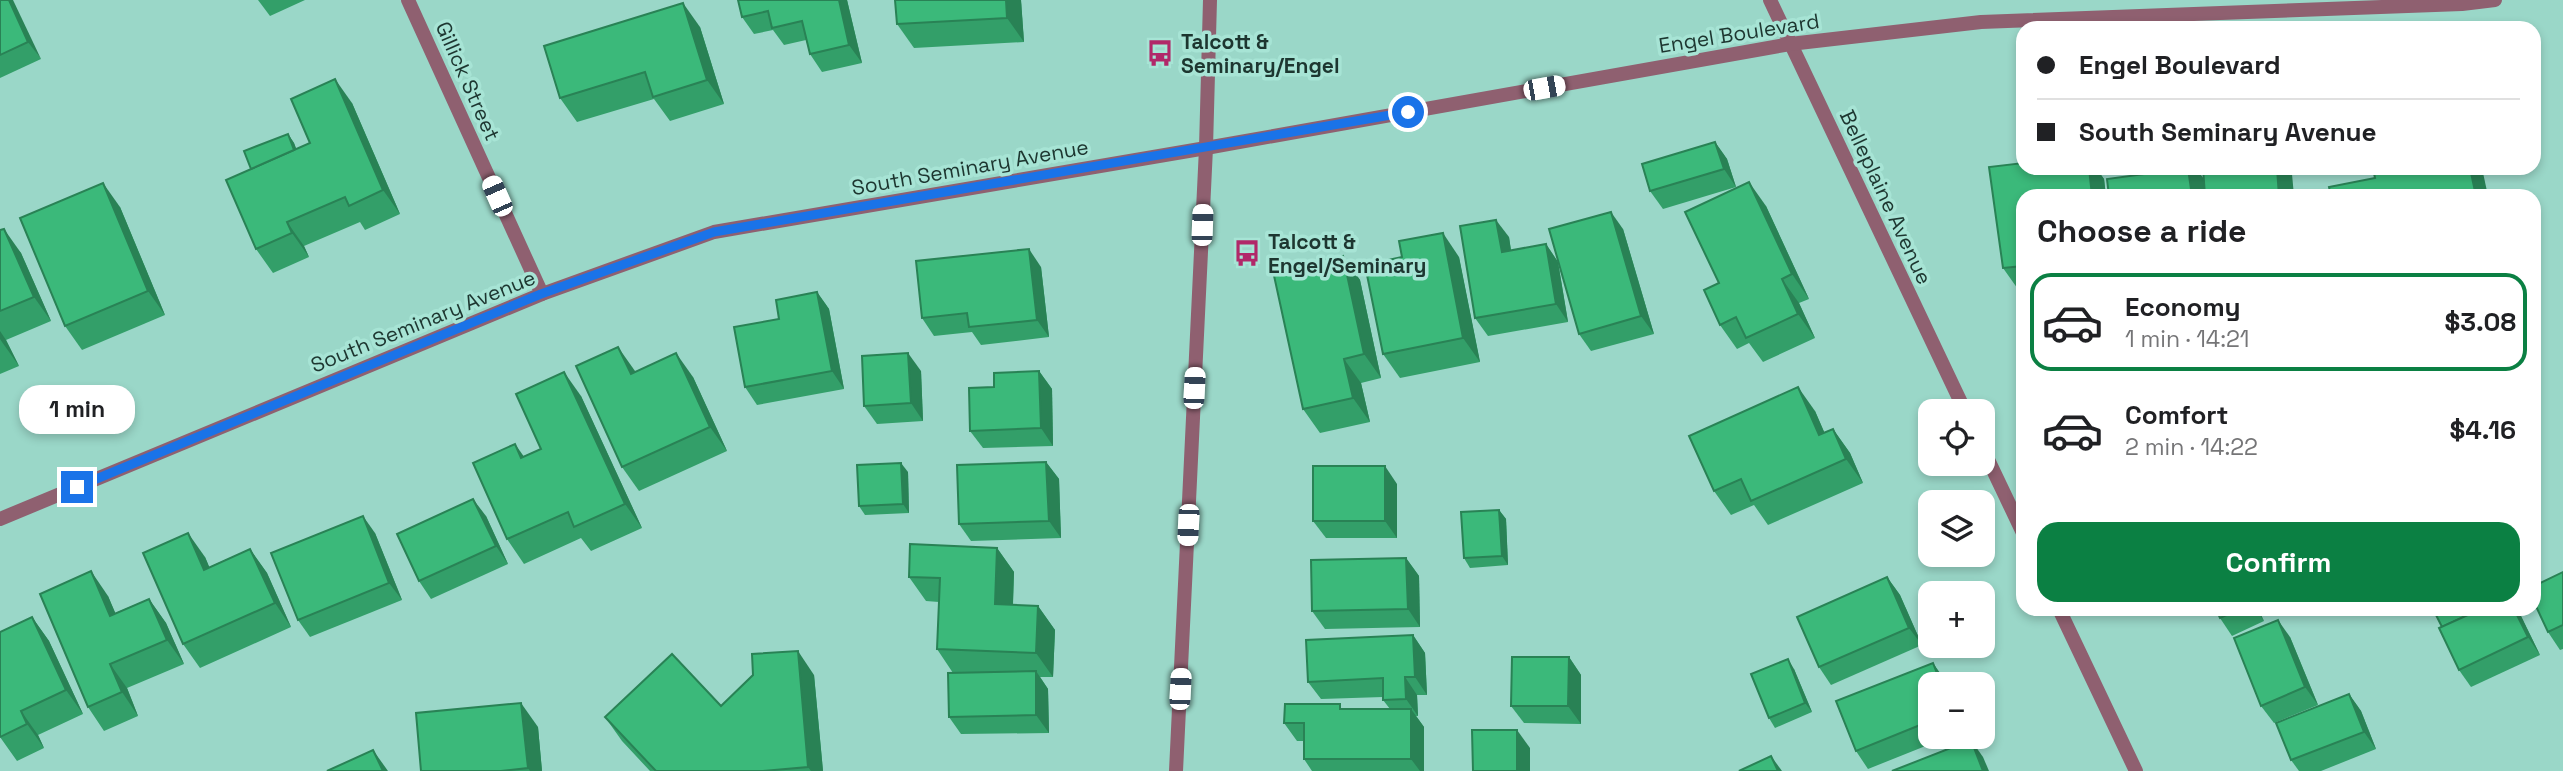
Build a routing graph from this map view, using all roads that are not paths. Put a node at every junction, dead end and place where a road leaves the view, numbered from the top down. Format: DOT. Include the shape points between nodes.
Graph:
graph roads {
  1 [pos="408,0"];
  2 [pos="1210,0"];
  3 [pos="1770,0"];
  4 [pos="2495,0"];
  5 [pos="1790,44"];
  6 [pos="1206,148"];
  7 [pos="541,294"];
  8 [pos="1959,399"];
  9 [pos="1995,474"];
  10 [pos="2016,518"];
  11 [pos="0,519"];
  12 [pos="2062,616"];
  13 [pos="1176,771"];
  14 [pos="2136,771"];
  1 -- 7 [label="street, Gillick Street"];
  2 -- 6 [label="street"];
  3 -- 5 [label="street, Belleplaine Avenue"];
  4 -- 5 [label="street, Engel Boulevard" via="1980,22"];
  5 -- 6 [label="street, Engel Boulevard"];
  5 -- 8 [label="street, Belleplaine Avenue"];
  6 -- 7 [label="street, South Seminary Avenue" via="714,232"];
  6 -- 13 [label="street"];
  7 -- 11 [label="street, South Seminary Avenue"];
  9 -- 10 [label="street"];
  12 -- 14 [label="street"];
}
